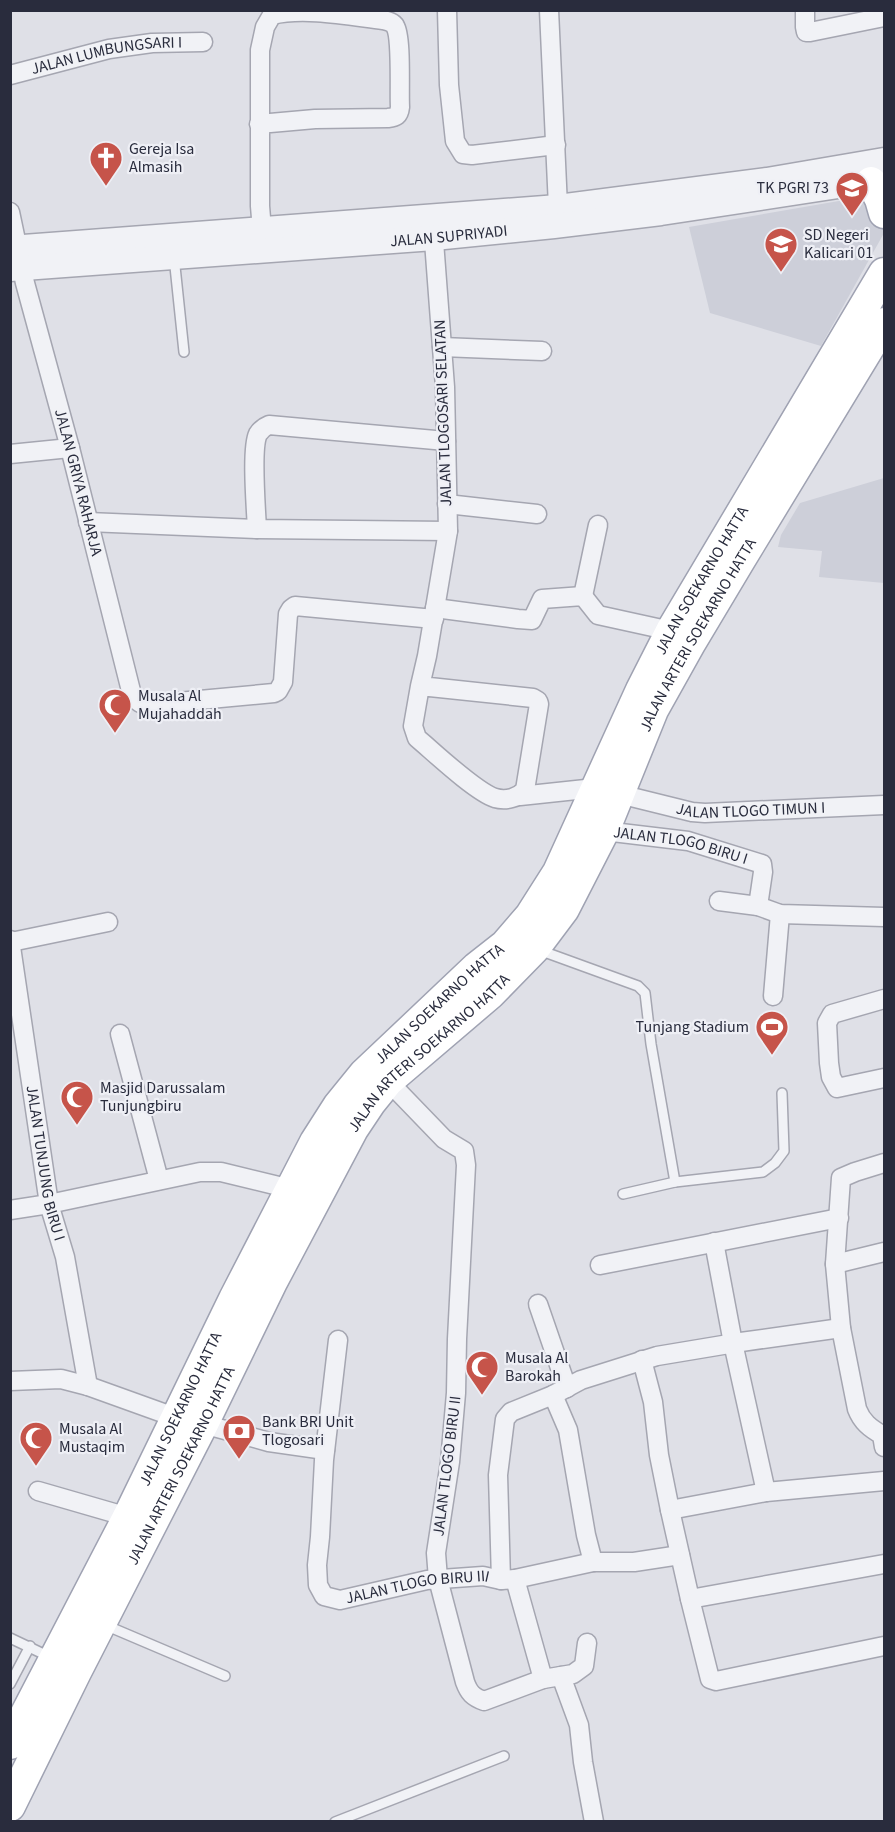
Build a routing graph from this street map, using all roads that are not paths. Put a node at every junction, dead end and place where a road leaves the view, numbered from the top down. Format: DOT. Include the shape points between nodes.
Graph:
graph roads {
  1 [pos="447,10"];
  2 [pos="549,10"];
  3 [pos="805,10"];
  4 [pos="885,17"];
  5 [pos="203,42"];
  6 [pos="10,75"];
  7 [pos="260,124"];
  8 [pos="556,146"];
  9 [pos="880,174"];
  10 [pos="769,188"];
  11 [pos="558,207"];
  12 [pos="10,212"];
  13 [pos="885,213"];
  14 [pos="433,227"];
  15 [pos="262,230"];
  16 [pos="173,247"];
  17 [pos="16,258"];
  18 [pos="885,273"];
  19 [pos="885,323"];
  20 [pos="442,347"];
  21 [pos="542,351"];
  22 [pos="184,352"];
  23 [pos="446,441"];
  24 [pos="70,448"];
  25 [pos="10,454"];
  26 [pos="447,504"];
  27 [pos="537,514"];
  28 [pos="88,522"];
  29 [pos="598,525"];
  30 [pos="257,529"];
  31 [pos="448,531"];
  32 [pos="583,596"];
  33 [pos="434,614"];
  34 [pos="671,631"];
  35 [pos="420,686"];
  36 [pos="607,791"];
  37 [pos="520,796"];
  38 [pos="885,805"];
  39 [pos="604,831"];
  40 [pos="719,901"];
  41 [pos="758,906"];
  42 [pos="780,914"];
  43 [pos="885,917"];
  44 [pos="108,922"];
  45 [pos="11,941"];
  46 [pos="534,949"];
  47 [pos="773,996"];
  48 [pos="885,999"];
  49 [pos="120,1034"];
  50 [pos="885,1078"];
  51 [pos="388,1081"];
  52 [pos="782,1093"];
  53 [pos="885,1163"];
  54 [pos="159,1180"];
  55 [pos="675,1182"];
  56 [pos="291,1189"];
  57 [pos="623,1194"];
  58 [pos="49,1204"];
  59 [pos="10,1210"];
  60 [pos="839,1218"];
  61 [pos="714,1242"];
  62 [pos="885,1252"];
  63 [pos="835,1264"];
  64 [pos="600,1265"];
  65 [pos="538,1304"];
  66 [pos="841,1328"];
  67 [pos="338,1340"];
  68 [pos="733,1343"];
  69 [pos="642,1360"];
  70 [pos="10,1381"];
  71 [pos="88,1386"];
  72 [pos="560,1392"];
  73 [pos="190,1421"];
  74 [pos="885,1447"];
  75 [pos="325,1450"];
  76 [pos="885,1481"];
  77 [pos="38,1491"];
  78 [pos="766,1492"];
  79 [pos="670,1510"];
  80 [pos="128,1517"];
  81 [pos="680,1555"];
  82 [pos="593,1562"];
  83 [pos="885,1564"];
  84 [pos="438,1579"];
  85 [pos="508,1580"];
  86 [pos="690,1599"];
  87 [pos="100,1622"];
  88 [pos="10,1638"];
  89 [pos="587,1643"];
  90 [pos="885,1646"];
  91 [pos="53,1659"];
  92 [pos="225,1676"];
  93 [pos="552,1678"];
  94 [pos="10,1684"];
  95 [pos="10,1744"];
  96 [pos="504,1756"];
  97 [pos="10,1806"];
  98 [pos="335,1821"];
  99 [pos="594,1821"];
  1 -- 8 [label="street" via="449,85 457,148 472,155"];
  2 -- 8 [label="street"];
  3 -- 4 [label="street" via="806,32"];
  5 -- 6 [label="street, JALAN LUMBUNGSARI I" via="109,49"];
  7 -- 7 [label="street" via="260,50 272,15 300,11 383,20 395,26 399,41 400,107 396,116"];
  7 -- 15 [label="street"];
  8 -- 11 [label="street"];
  9 -- 10 [label="street, JALAN SUPRIYADI"];
  9 -- 13 [label="main road" via="880,199"];
  10 -- 11 [label="street, JALAN SUPRIYADI"];
  10 -- 14 [label="street, JALAN SUPRIYADI" via="661,213 554,226"];
  11 -- 14 [label="street, JALAN SUPRIYADI"];
  12 -- 17 [label="street, JALAN GRIYA RAHARJA"];
  14 -- 15 [label="street, JALAN SUPRIYADI"];
  14 -- 16 [label="street, JALAN SUPRIYADI"];
  14 -- 20 [label="street, JALAN TLOGOSARI SELATAN"];
  15 -- 16 [label="street, JALAN SUPRIYADI"];
  16 -- 17 [label="street, JALAN SUPRIYADI"];
  16 -- 22 [label="lane"];
  17 -- 24 [label="street, JALAN GRIYA RAHARJA"];
  18 -- 34 [label="main road, JALAN SOEKARNO HATTA"];
  19 -- 36 [label="main road, JALAN ARTERI SOEKARNO HATTA" via="691,642"];
  20 -- 21 [label="street"];
  20 -- 23 [label="street, JALAN TLOGOSARI SELATAN"];
  23 -- 26 [label="street, JALAN TLOGOSARI SELATAN"];
  23 -- 30 [label="street" via="264,426 257,437"];
  24 -- 25 [label="street"];
  24 -- 28 [label="street, JALAN GRIYA RAHARJA"];
  26 -- 27 [label="street"];
  26 -- 31 [label="street, JALAN TLOGOSARI SELATAN"];
  28 -- 30 [label="street"];
  28 -- 33 [label="street, JALAN GRIYA RAHARJA" via="133,698 138,703 279,691 288,614 295,606"];
  29 -- 32 [label="street"];
  30 -- 31 [label="street"];
  31 -- 33 [label="street, JALAN TLOGOSARI SELATAN"];
  32 -- 33 [label="street" via="542,599 532,620"];
  32 -- 34 [label="street" via="598,615"];
  33 -- 35 [label="street, JALAN TLOGOSARI SELATAN"];
  34 -- 36 [label="main road, JALAN SOEKARNO HATTA" via="641,690"];
  35 -- 37 [label="street, JALAN TLOGOSARI SELATAN" via="414,731 417,738 485,794 498,799"];
  35 -- 37 [label="street" via="538,701 525,790"];
  36 -- 37 [label="street"];
  36 -- 38 [label="street, JALAN TLOGO TIMUN I" via="705,813"];
  36 -- 39 [label="main road, JALAN ARTERI SOEKARNO HATTA"];
  36 -- 56 [label="main road, JALAN SOEKARNO HATTA" via="530,916 505,945 364,1074 315,1142"];
  39 -- 41 [label="street, JALAN TLOGO BIRU I" via="688,841 762,864"];
  39 -- 46 [label="main road, JALAN ARTERI SOEKARNO HATTA" via="564,909"];
  40 -- 41 [label="street"];
  41 -- 42 [label="street"];
  42 -- 43 [label="street"];
  42 -- 47 [label="street"];
  44 -- 45 [label="street"];
  45 -- 58 [label="street, JALAN TUNJUNG BIRU I"];
  46 -- 51 [label="main road, JALAN ARTERI SOEKARNO HATTA" via="490,994"];
  46 -- 55 [label="lane" via="638,986 645,993"];
  48 -- 50 [label="street" via="832,1014 826,1023 831,1077 837,1088"];
  49 -- 54 [label="street"];
  51 -- 73 [label="main road, JALAN ARTERI SOEKARNO HATTA" via="353,1129 272,1282"];
  51 -- 84 [label="street, JALAN TLOGO BIRU II" via="444,1139 464,1151 466,1165 456,1393 436,1553"];
  52 -- 55 [label="lane" via="784,1151 775,1163 763,1172"];
  53 -- 60 [label="street" via="841,1178"];
  54 -- 56 [label="street" via="222,1172"];
  54 -- 58 [label="street"];
  55 -- 57 [label="lane"];
  56 -- 73 [label="main road, JALAN SOEKARNO HATTA" via="234,1299"];
  58 -- 59 [label="street"];
  58 -- 71 [label="street, JALAN TUNJUNG BIRU I" via="65,1257"];
  60 -- 61 [label="street"];
  60 -- 63 [label="street"];
  61 -- 64 [label="street"];
  61 -- 68 [label="street"];
  62 -- 63 [label="street"];
  63 -- 66 [label="street"];
  65 -- 72 [label="street"];
  66 -- 68 [label="street"];
  66 -- 74 [label="street" via="857,1408 865,1424 882,1435"];
  67 -- 75 [label="street, JALAN TLOGO BIRU III"];
  68 -- 69 [label="street"];
  68 -- 78 [label="street"];
  69 -- 72 [label="street" via="581,1380"];
  69 -- 79 [label="street" via="653,1402"];
  70 -- 71 [label="street" via="61,1379"];
  71 -- 73 [label="street"];
  72 -- 82 [label="street"];
  72 -- 85 [label="street" via="511,1412 505,1419 498,1475"];
  73 -- 75 [label="street" via="269,1442"];
  73 -- 80 [label="main road, JALAN SOEKARNO HATTA"];
  73 -- 87 [label="main road, JALAN ARTERI SOEKARNO HATTA"];
  75 -- 84 [label="street, JALAN TLOGO BIRU III" via="317,1566 318,1585 324,1596 340,1600"];
  76 -- 78 [label="street"];
  77 -- 80 [label="street"];
  78 -- 79 [label="street"];
  79 -- 81 [label="street"];
  80 -- 91 [label="main road, JALAN SOEKARNO HATTA"];
  81 -- 82 [label="street, JALAN TLOGO BIRU III" via="634,1562"];
  81 -- 86 [label="street"];
  82 -- 85 [label="street, JALAN TLOGO BIRU III"];
  83 -- 86 [label="street"];
  84 -- 85 [label="street, JALAN TLOGO BIRU III" via="483,1576"];
  84 -- 93 [label="street, JALAN TLOGO BIRU II" via="468,1692 474,1698 484,1701"];
  85 -- 93 [label="street"];
  86 -- 90 [label="street" via="710,1679 716,1681"];
  87 -- 91 [label="main road, JALAN ARTERI SOEKARNO HATTA"];
  87 -- 92 [label="lane"];
  88 -- 91 [label="lane"];
  89 -- 93 [label="street" via="584,1666 573,1674"];
  91 -- 94 [label="lane"];
  91 -- 95 [label="main road, JALAN SOEKARNO HATTA"];
  91 -- 97 [label="main road, JALAN ARTERI SOEKARNO HATTA"];
  93 -- 99 [label="street" via="579,1725"];
  96 -- 98 [label="lane"];
}
